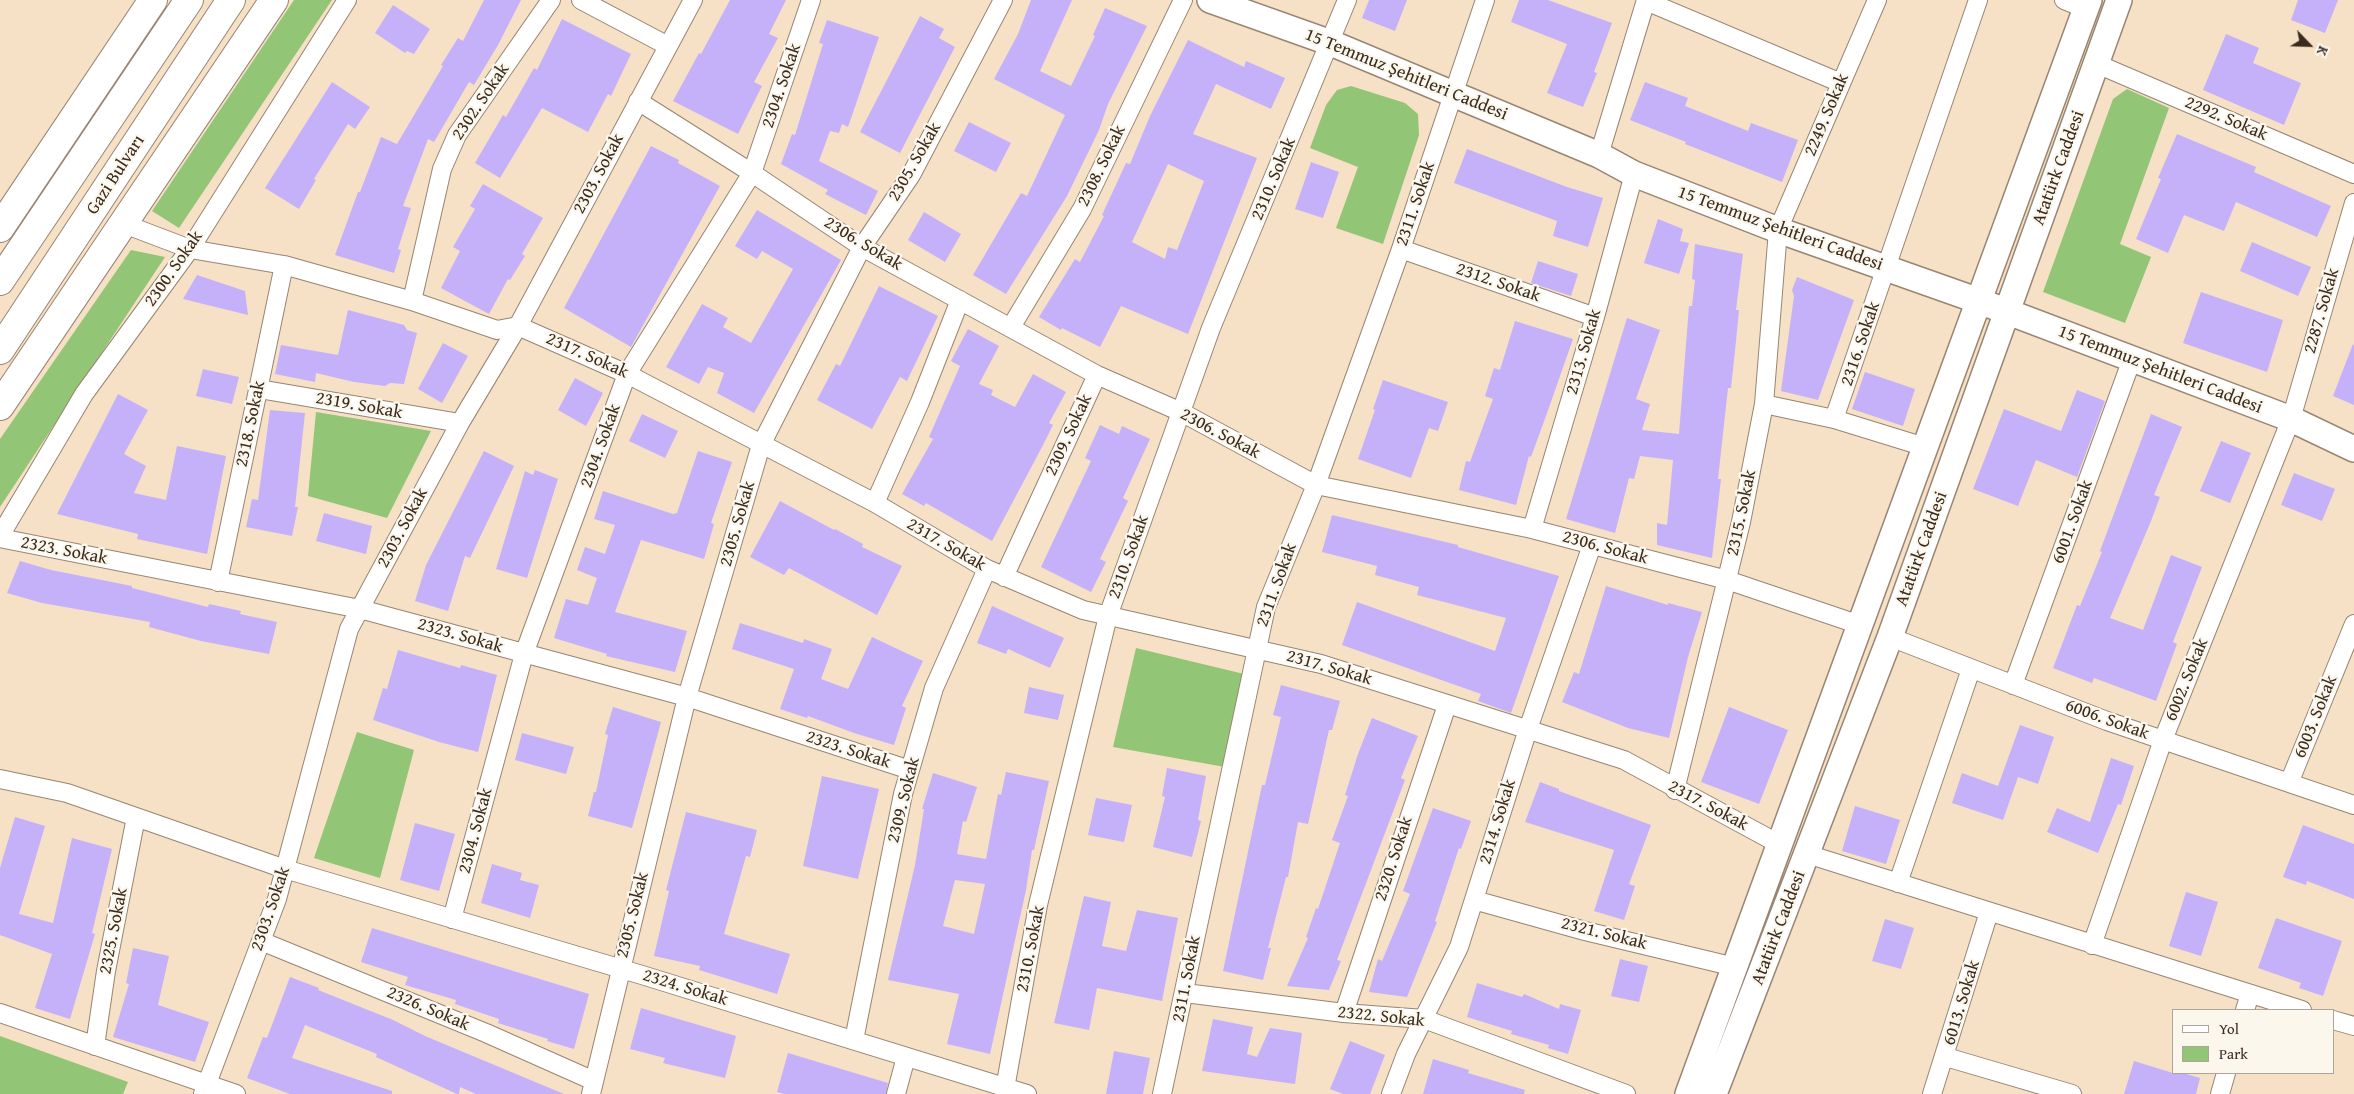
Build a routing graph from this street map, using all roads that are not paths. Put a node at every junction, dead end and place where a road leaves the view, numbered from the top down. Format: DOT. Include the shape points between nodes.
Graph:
graph roads {
  1 [pos="153,0"];
  2 [pos="189,0"];
  3 [pos="231,0"];
  4 [pos="274,0"];
  5 [pos="347,0"];
  6 [pos="551,0"];
  7 [pos="581,0"];
  8 [pos="693,0"];
  9 [pos="812,0"];
  10 [pos="1003,0"];
  11 [pos="1183,0"];
  12 [pos="1210,0"];
  13 [pos="1347,0"];
  14 [pos="1484,0"];
  15 [pos="1646,0"];
  16 [pos="1877,0"];
  17 [pos="1978,0"];
  18 [pos="2119,0"];
  19 [pos="2080,3"];
  20 [pos="1331,43"];
  21 [pos="668,46"];
  22 [pos="2097,64"];
  23 [pos="1841,83"];
  24 [pos="1453,93"];
  25 [pos="638,101"];
  26 [pos="1599,155"];
  27 [pos="752,173"];
  28 [pos="1634,174"];
  29 [pos="2354,174"];
  30 [pos="2354,203"];
  31 [pos="4,216"];
  32 [pos="124,224"];
  33 [pos="1778,230"];
  34 [pos="862,247"];
  35 [pos="190,249"];
  36 [pos="1401,249"];
  37 [pos="284,265"];
  38 [pos="1887,269"];
  39 [pos="0,281"];
  40 [pos="960,300"];
  41 [pos="412,301"];
  42 [pos="1979,301"];
  43 [pos="2007,311"];
  44 [pos="1595,317"];
  45 [pos="518,326"];
  46 [pos="1011,327"];
  47 [pos="0,350"];
  48 [pos="2132,360"];
  49 [pos="628,374"];
  50 [pos="1096,375"];
  51 [pos="259,389"];
  52 [pos="1764,404"];
  53 [pos="0,406"];
  54 [pos="1181,412"];
  55 [pos="1834,419"];
  56 [pos="2291,419"];
  57 [pos="460,423"];
  58 [pos="762,445"];
  59 [pos="1925,447"];
  60 [pos="2354,449"];
  61 [pos="1316,485"];
  62 [pos="875,504"];
  63 [pos="1532,529"];
  64 [pos="0,537"];
  65 [pos="1592,545"];
  66 [pos="987,569"];
  67 [pos="1004,577"];
  68 [pos="1727,580"];
  69 [pos="218,582"];
  70 [pos="360,609"];
  71 [pos="1108,616"];
  72 [pos="2354,624"];
  73 [pos="1860,625"];
  74 [pos="1890,637"];
  75 [pos="1256,649"];
  76 [pos="524,654"];
  77 [pos="1971,668"];
  78 [pos="2013,685"];
  79 [pos="687,698"];
  80 [pos="1447,705"];
  81 [pos="1528,729"];
  82 [pos="2163,740"];
  83 [pos="910,770"];
  84 [pos="0,780"];
  85 [pos="2290,783"];
  86 [pos="1675,790"];
  87 [pos="2354,805"];
  88 [pos="136,817"];
  89 [pos="1779,844"];
  90 [pos="1807,854"];
  91 [pos="285,869"];
  92 [pos="1898,883"];
  93 [pos="1474,900"];
  94 [pos="1990,912"];
  95 [pos="452,919"];
  96 [pos="261,941"];
  97 [pos="2092,945"];
  98 [pos="1736,967"];
  99 [pos="620,969"];
  100 [pos="1185,993"];
  101 [pos="2248,1002"];
  102 [pos="2295,1009"];
  103 [pos="0,1013"];
  104 [pos="1344,1013"];
  105 [pos="1424,1019"];
  106 [pos="2334,1020"];
  107 [pos="2354,1026"];
  108 [pos="854,1040"];
  109 [pos="95,1046"];
  110 [pos="906,1056"];
  111 [pos="1946,1056"];
  112 [pos="2226,1074"];
  113 [pos="593,1087"];
  114 [pos="205,1090"];
  115 [pos="1005,1091"];
  116 [pos="236,1094"];
  117 [pos="896,1094"];
  118 [pos="1027,1094"];
  119 [pos="1162,1094"];
  120 [pos="1390,1094"];
  121 [pos="1626,1094"];
  122 [pos="1688,1094"];
  123 [pos="1714,1094"];
  124 [pos="1932,1094"];
  125 [pos="2072,1094"];
  126 [pos="2220,1094"];
  1 -- 31 [label="highway"];
  2 -- 39 [label="highway, Gazi Bulvarı"];
  3 -- 47 [label="highway, Gazi Bulvarı"];
  4 -- 32 [label="highway"];
  5 -- 35 [label="street, 2300. Sokak"];
  6 -- 41 [label="street, 2302. Sokak" via="457,135 442,169"];
  7 -- 21 [label="street"];
  8 -- 21 [label="street, 2303. Sokak"];
  9 -- 27 [label="street, 2304. Sokak"];
  10 -- 34 [label="street, 2305. Sokak" via="911,174"];
  11 -- 46 [label="street, 2308. Sokak" via="1082,209"];
  12 -- 20 [label="main road, 15 Temmuz Şehitleri Caddesi"];
  13 -- 20 [label="street, 2310. Sokak"];
  14 -- 24 [label="street, 2311. Sokak"];
  15 -- 23 [label="street"];
  15 -- 26 [label="street"];
  16 -- 23 [label="street, 2249. Sokak"];
  17 -- 38 [label="street, 2316. Sokak"];
  18 -- 22 [label="main road, Atatürk Caddesi"];
  19 -- 42 [label="main road, Atatürk Caddesi"];
  20 -- 24 [label="main road, 15 Temmuz Şehitleri Caddesi"];
  20 -- 54 [label="street, 2310. Sokak" via="1211,328"];
  21 -- 25 [label="street, 2303. Sokak"];
  22 -- 29 [label="street, 2292. Sokak"];
  22 -- 43 [label="main road, Atatürk Caddesi"];
  23 -- 33 [label="street, 2249. Sokak"];
  24 -- 26 [label="main road, 15 Temmuz Şehitleri Caddesi"];
  24 -- 36 [label="street, 2311. Sokak"];
  25 -- 27 [label="street, 2306. Sokak"];
  25 -- 45 [label="street, 2303. Sokak"];
  26 -- 28 [label="main road, 15 Temmuz Şehitleri Caddesi"];
  27 -- 34 [label="street, 2306. Sokak"];
  27 -- 49 [label="street, 2304. Sokak"];
  28 -- 33 [label="main road, 15 Temmuz Şehitleri Caddesi"];
  28 -- 44 [label="street, 2313. Sokak"];
  30 -- 56 [label="street, 2287. Sokak"];
  32 -- 35 [label="street"];
  32 -- 53 [label="highway"];
  33 -- 38 [label="main road, 15 Temmuz Şehitleri Caddesi"];
  33 -- 52 [label="street, 2315. Sokak"];
  34 -- 40 [label="street, 2306. Sokak"];
  34 -- 58 [label="street, 2305. Sokak"];
  35 -- 37 [label="street"];
  35 -- 64 [label="street, 2300. Sokak" via="84,394"];
  36 -- 44 [label="street, 2312. Sokak"];
  36 -- 61 [label="street, 2311. Sokak"];
  37 -- 41 [label="street"];
  37 -- 51 [label="street, 2318. Sokak"];
  38 -- 42 [label="main road, 15 Temmuz Şehitleri Caddesi"];
  38 -- 55 [label="street, 2316. Sokak"];
  40 -- 46 [label="street, 2306. Sokak"];
  40 -- 62 [label="street"];
  41 -- 45 [label="street" via="497,330"];
  42 -- 43 [label="main road, 15 Temmuz Şehitleri Caddesi"];
  42 -- 59 [label="main road, Atatürk Caddesi"];
  43 -- 48 [label="main road, 15 Temmuz Şehitleri Caddesi"];
  43 -- 74 [label="main road, Atatürk Caddesi"];
  44 -- 63 [label="street, 2313. Sokak"];
  45 -- 49 [label="street, 2317. Sokak"];
  45 -- 57 [label="street, 2303. Sokak"];
  46 -- 50 [label="street, 2306. Sokak"];
  48 -- 56 [label="main road, 15 Temmuz Şehitleri Caddesi"];
  48 -- 78 [label="street, 6001. Sokak"];
  49 -- 58 [label="street, 2317. Sokak"];
  49 -- 76 [label="street, 2304. Sokak"];
  50 -- 54 [label="street, 2306. Sokak"];
  50 -- 67 [label="street, 2309. Sokak"];
  51 -- 57 [label="street, 2319. Sokak"];
  51 -- 69 [label="street, 2318. Sokak"];
  52 -- 55 [label="street"];
  52 -- 68 [label="street, 2315. Sokak"];
  54 -- 61 [label="street, 2306. Sokak"];
  54 -- 71 [label="street, 2310. Sokak"];
  55 -- 59 [label="street"];
  56 -- 60 [label="main road, 15 Temmuz Şehitleri Caddesi"];
  56 -- 82 [label="street, 6002. Sokak"];
  57 -- 70 [label="street, 2303. Sokak"];
  58 -- 62 [label="street, 2317. Sokak"];
  58 -- 79 [label="street, 2305. Sokak"];
  59 -- 73 [label="main road, Atatürk Caddesi"];
  61 -- 63 [label="street, 2306. Sokak"];
  61 -- 75 [label="street, 2311. Sokak" via="1266,607"];
  62 -- 66 [label="street, 2317. Sokak"];
  63 -- 65 [label="street, 2306. Sokak"];
  64 -- 69 [label="street, 2323. Sokak"];
  65 -- 68 [label="street, 2306. Sokak"];
  65 -- 81 [label="street, 2314. Sokak"];
  66 -- 67 [label="street, 2317. Sokak"];
  66 -- 83 [label="street, 2309. Sokak" via="934,688"];
  67 -- 71 [label="street, 2317. Sokak" via="1082,610"];
  68 -- 73 [label="street, 2306. Sokak"];
  68 -- 86 [label="street, 2315. Sokak"];
  69 -- 70 [label="street, 2323. Sokak"];
  70 -- 76 [label="street, 2323. Sokak"];
  70 -- 91 [label="street, 2303. Sokak" via="349,629"];
  71 -- 75 [label="street, 2317. Sokak"];
  71 -- 115 [label="street, 2310. Sokak" via="1038,905"];
  72 -- 85 [label="street, 6003. Sokak"];
  73 -- 89 [label="main road, Atatürk Caddesi"];
  74 -- 77 [label="street, 6006. Sokak"];
  74 -- 90 [label="main road, Atatürk Caddesi"];
  75 -- 80 [label="street, 2317. Sokak" via="1321,664"];
  75 -- 100 [label="street, 2311. Sokak"];
  76 -- 79 [label="street, 2323. Sokak"];
  76 -- 95 [label="street, 2304. Sokak"];
  77 -- 78 [label="street, 6006. Sokak"];
  77 -- 92 [label="street"];
  78 -- 82 [label="street, 6006. Sokak"];
  79 -- 83 [label="street, 2323. Sokak"];
  79 -- 99 [label="street, 2305. Sokak"];
  80 -- 81 [label="street, 2317. Sokak"];
  80 -- 104 [label="street, 2320. Sokak"];
  81 -- 86 [label="street, 2317. Sokak" via="1624,760"];
  81 -- 93 [label="street, 2314. Sokak"];
  82 -- 85 [label="street, 6006. Sokak"];
  82 -- 97 [label="street, 6002. Sokak"];
  83 -- 108 [label="street, 2309. Sokak"];
  84 -- 88 [label="street, 2324. Sokak" via="67,793"];
  85 -- 87 [label="street, 6006. Sokak"];
  86 -- 89 [label="street, 2317. Sokak"];
  88 -- 91 [label="street, 2324. Sokak"];
  88 -- 109 [label="street, 2325. Sokak"];
  89 -- 98 [label="main road, Atatürk Caddesi"];
  90 -- 92 [label="street"];
  90 -- 123 [label="main road, Atatürk Caddesi"];
  91 -- 95 [label="street, 2324. Sokak"];
  91 -- 96 [label="street, 2303. Sokak"];
  92 -- 94 [label="street"];
  93 -- 98 [label="street, 2321. Sokak"];
  93 -- 105 [label="street, 2314. Sokak" via="1459,947"];
  94 -- 97 [label="street"];
  94 -- 111 [label="street, 6013. Sokak"];
  95 -- 99 [label="street, 2324. Sokak"];
  96 -- 113 [label="street, 2326. Sokak" via="486,1033"];
  96 -- 114 [label="street, 2303. Sokak"];
  97 -- 101 [label="street"];
  98 -- 122 [label="main road, Atatürk Caddesi"];
  99 -- 108 [label="street, 2324. Sokak"];
  99 -- 113 [label="street, 2305. Sokak"];
  100 -- 104 [label="street, 2322. Sokak"];
  100 -- 119 [label="street, 2311. Sokak"];
  101 -- 102 [label="street"];
  103 -- 109 [label="street"];
  104 -- 105 [label="street, 2322. Sokak"];
  105 -- 120 [label="street, 2314. Sokak"];
  105 -- 121 [label="street, 2322. Sokak"];
  106 -- 107 [label="street"];
  108 -- 110 [label="street, 2324. Sokak"];
  109 -- 114 [label="street"];
  110 -- 115 [label="street, 2324. Sokak"];
  110 -- 117 [label="street"];
  111 -- 124 [label="street, 6013. Sokak"];
  111 -- 125 [label="street"];
  112 -- 126 [label="street"];
  114 -- 116 [label="street"];
  115 -- 118 [label="street, 2324. Sokak"];
}
